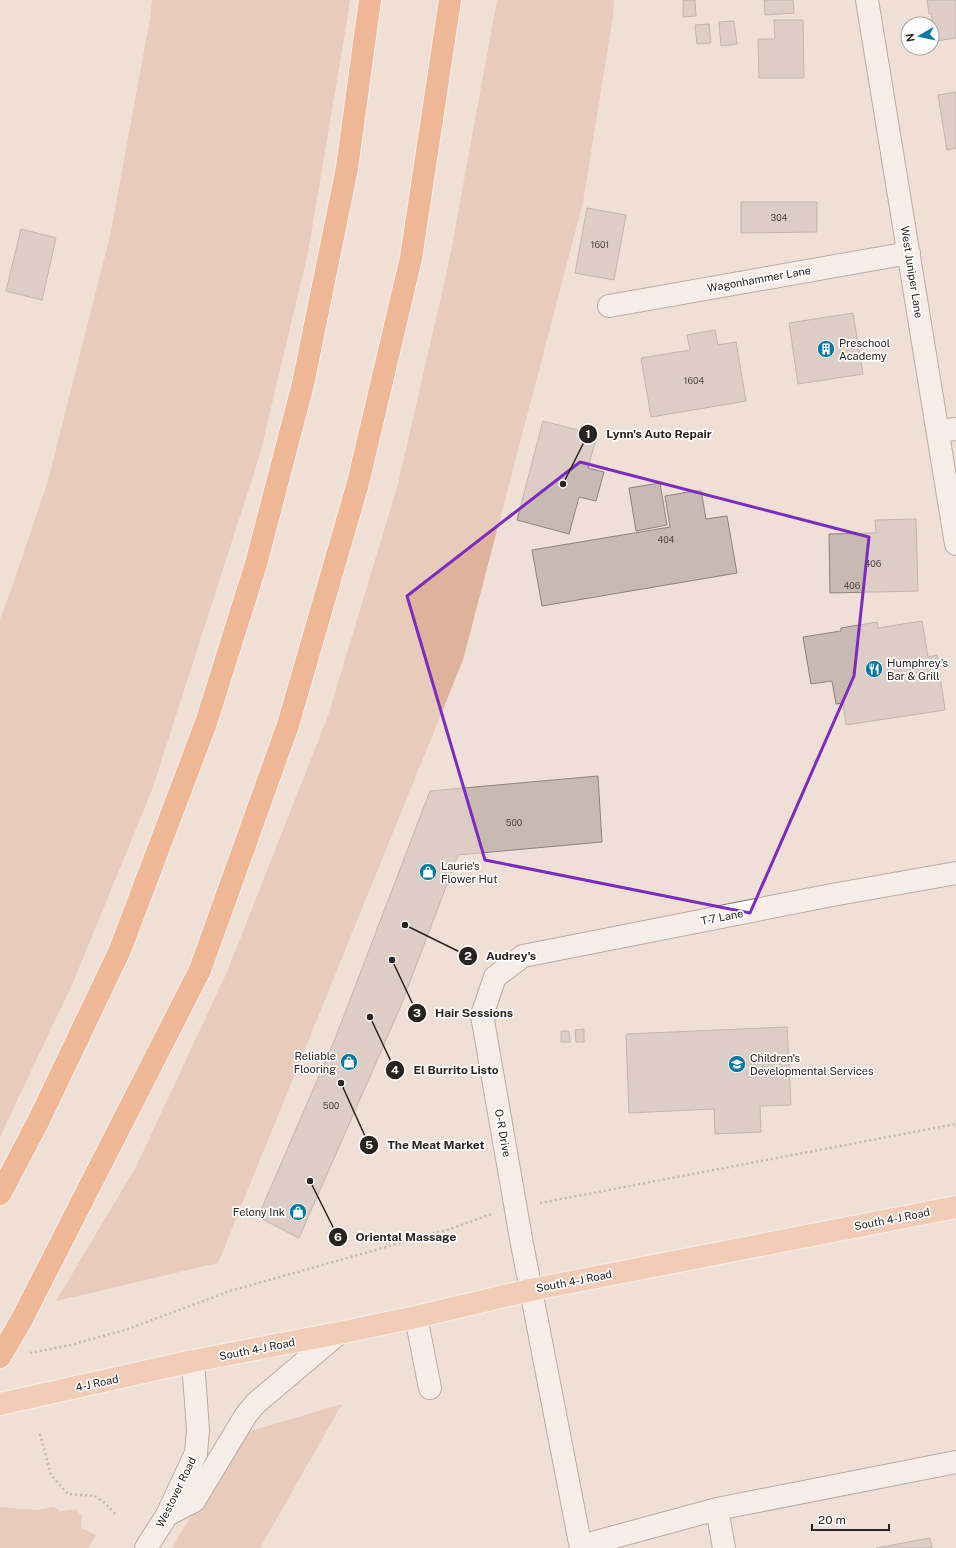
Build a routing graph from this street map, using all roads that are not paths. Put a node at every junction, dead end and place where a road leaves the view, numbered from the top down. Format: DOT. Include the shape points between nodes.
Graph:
graph roads {
  1 [pos="370,0"];
  2 [pos="450,0"];
  3 [pos="867,0"];
  4 [pos="909,253"];
  5 [pos="609,306"];
  6 [pos="947,430"];
  7 [pos="956,544"];
  8 [pos="956,873"];
  9 [pos="495,977"];
  10 [pos="0,1194"];
  11 [pos="956,1207"];
  12 [pos="530,1290"];
  13 [pos="416,1317"];
  14 [pos="339,1333"];
  15 [pos="0,1357"];
  16 [pos="193,1361"];
  17 [pos="430,1388"];
  18 [pos="0,1404"];
  19 [pos="956,1462"];
  20 [pos="717,1509"];
  21 [pos="167,1515"];
  22 [pos="581,1547"];
  23 [pos="146,1548"];
  24 [pos="724,1548"];
  1 -- 10 [label="highway" via="347,168 303,384 256,564 206,723 120,950 39,1120"];
  2 -- 15 [label="highway" via="411,258 358,483 288,725 200,970 22,1319"];
  3 -- 4 [label="street, West Juniper Lane"];
  4 -- 5 [label="street, Wagonhammer Lane"];
  4 -- 6 [label="street, West Juniper Lane"];
  6 -- 7 [label="street, West Juniper Lane"];
  8 -- 9 [label="street, T-7 Lane" via="523,956"];
  9 -- 12 [label="street, O-R Drive" via="482,1016"];
  11 -- 12 [label="main road, South 4-J Road"];
  12 -- 13 [label="main road, South 4-J Road"];
  12 -- 22 [label="street, O-R Drive"];
  13 -- 14 [label="main road, South 4-J Road"];
  13 -- 17 [label="street"];
  14 -- 16 [label="main road, South 4-J Road"];
  14 -- 21 [label="street" via="256,1403 246,1415 194,1501"];
  16 -- 18 [label="main road, 4-J Road"];
  16 -- 21 [label="street, Westover Road" via="198,1430 196,1453"];
  19 -- 20 [label="street"];
  20 -- 22 [label="street"];
  20 -- 24 [label="street"];
  21 -- 23 [label="street, Westover Road"];
}
